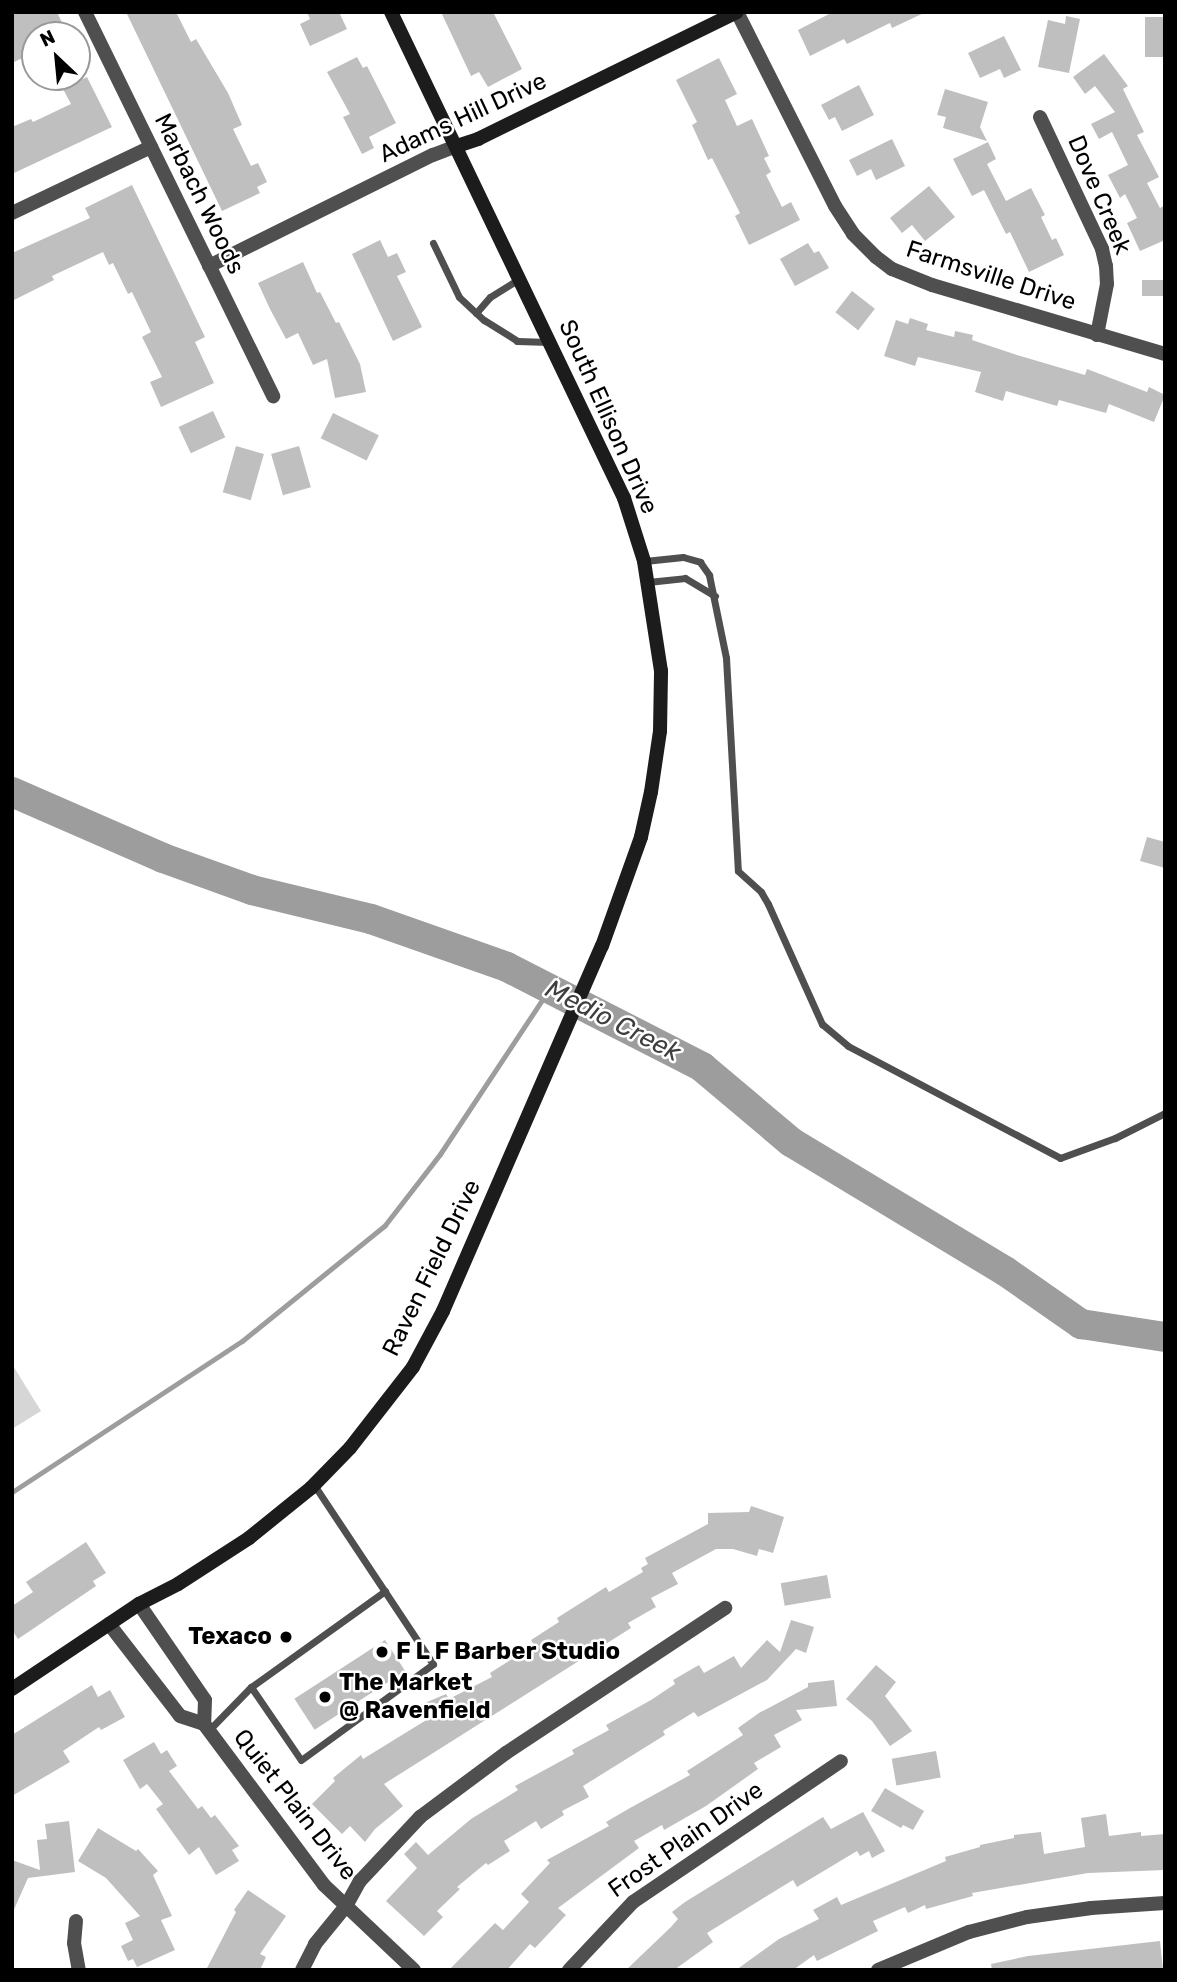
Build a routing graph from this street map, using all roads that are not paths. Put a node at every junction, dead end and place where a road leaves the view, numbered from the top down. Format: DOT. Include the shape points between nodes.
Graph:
graph roads {
  1 [pos="85,12"];
  2 [pos="391,12"];
  3 [pos="737,12"];
  4 [pos="1040,117"];
  5 [pos="457,146"];
  6 [pos="151,147"];
  7 [pos="12,213"];
  8 [pos="433,243"];
  9 [pos="209,266"];
  10 [pos="520,278"];
  11 [pos="476,313"];
  12 [pos="1097,335"];
  13 [pos="550,342"];
  14 [pos="1165,354"];
  15 [pos="272,396"];
  16 [pos="644,561"];
  17 [pos="648,582"];
  18 [pos="715,596"];
  19 [pos="602,946"];
  20 [pos="1165,1113"];
  21 [pos="314,1485"];
  22 [pos="385,1591"];
  23 [pos="139,1604"];
  24 [pos="725,1608"];
  25 [pos="109,1624"];
  26 [pos="251,1687"];
  27 [pos="12,1689"];
  28 [pos="207,1727"];
  29 [pos="841,1761"];
  30 [pos="1165,1903"];
  31 [pos="346,1906"];
  32 [pos="76,1921"];
  33 [pos="79,1970"];
  34 [pos="302,1970"];
  35 [pos="414,1970"];
  36 [pos="569,1970"];
  37 [pos="878,1970"];
  1 -- 6 [label="street, Marbach Woods"];
  2 -- 5 [label="street, South Ellison Drive"];
  3 -- 5 [label="street, Adams Hill Drive"];
  3 -- 12 [label="street, Farmsville Drive" via="835,206 853,234 876,257 891,269 932,285"];
  4 -- 12 [label="street, Dove Creek" via="1107,266"];
  5 -- 9 [label="street, Adams Hill Drive"];
  5 -- 10 [label="street, South Ellison Drive"];
  6 -- 7 [label="street"];
  6 -- 9 [label="street, Marbach Woods"];
  8 -- 11 [label="lane" via="459,297"];
  9 -- 15 [label="street, Marbach Woods"];
  10 -- 11 [label="lane"];
  10 -- 13 [label="street, South Ellison Drive"];
  11 -- 13 [label="lane" via="517,341"];
  12 -- 14 [label="street, Farmsville Drive"];
  13 -- 16 [label="street, South Ellison Drive" via="624,498"];
  16 -- 17 [label="street, South Ellison Drive"];
  16 -- 18 [label="lane" via="683,557 700,562"];
  17 -- 18 [label="lane" via="685,578"];
  17 -- 19 [label="street, South Ellison Drive" via="661,671 660,731 641,837"];
  18 -- 20 [label="lane" via="726,658 738,871 768,904 822,1024 848,1046 1060,1158"];
  19 -- 21 [label="street, Raven Field Drive" via="443,1311 413,1367 350,1448"];
  21 -- 22 [label="lane"];
  21 -- 23 [label="street, Raven Field Drive" via="249,1538"];
  22 -- 26 [label="lane"];
  22 -- 26 [label="lane" via="433,1664 301,1760"];
  23 -- 25 [label="street, Raven Field Drive"];
  23 -- 28 [label="street, Quiet Plain Drive" via="205,1700"];
  24 -- 31 [label="street" via="506,1753 421,1817 360,1881"];
  25 -- 27 [label="street, Raven Field Drive"];
  25 -- 28 [label="street, Quiet Plain Drive" via="180,1716"];
  26 -- 28 [label="lane"];
  28 -- 31 [label="street, Quiet Plain Drive" via="324,1885"];
  29 -- 36 [label="street, Frost Plain Drive" via="632,1902"];
  30 -- 37 [label="street" via="1027,1917 969,1932"];
  31 -- 34 [label="street" via="315,1944"];
  31 -- 35 [label="street, Quiet Plain Drive"];
  32 -- 33 [label="street"];
}
